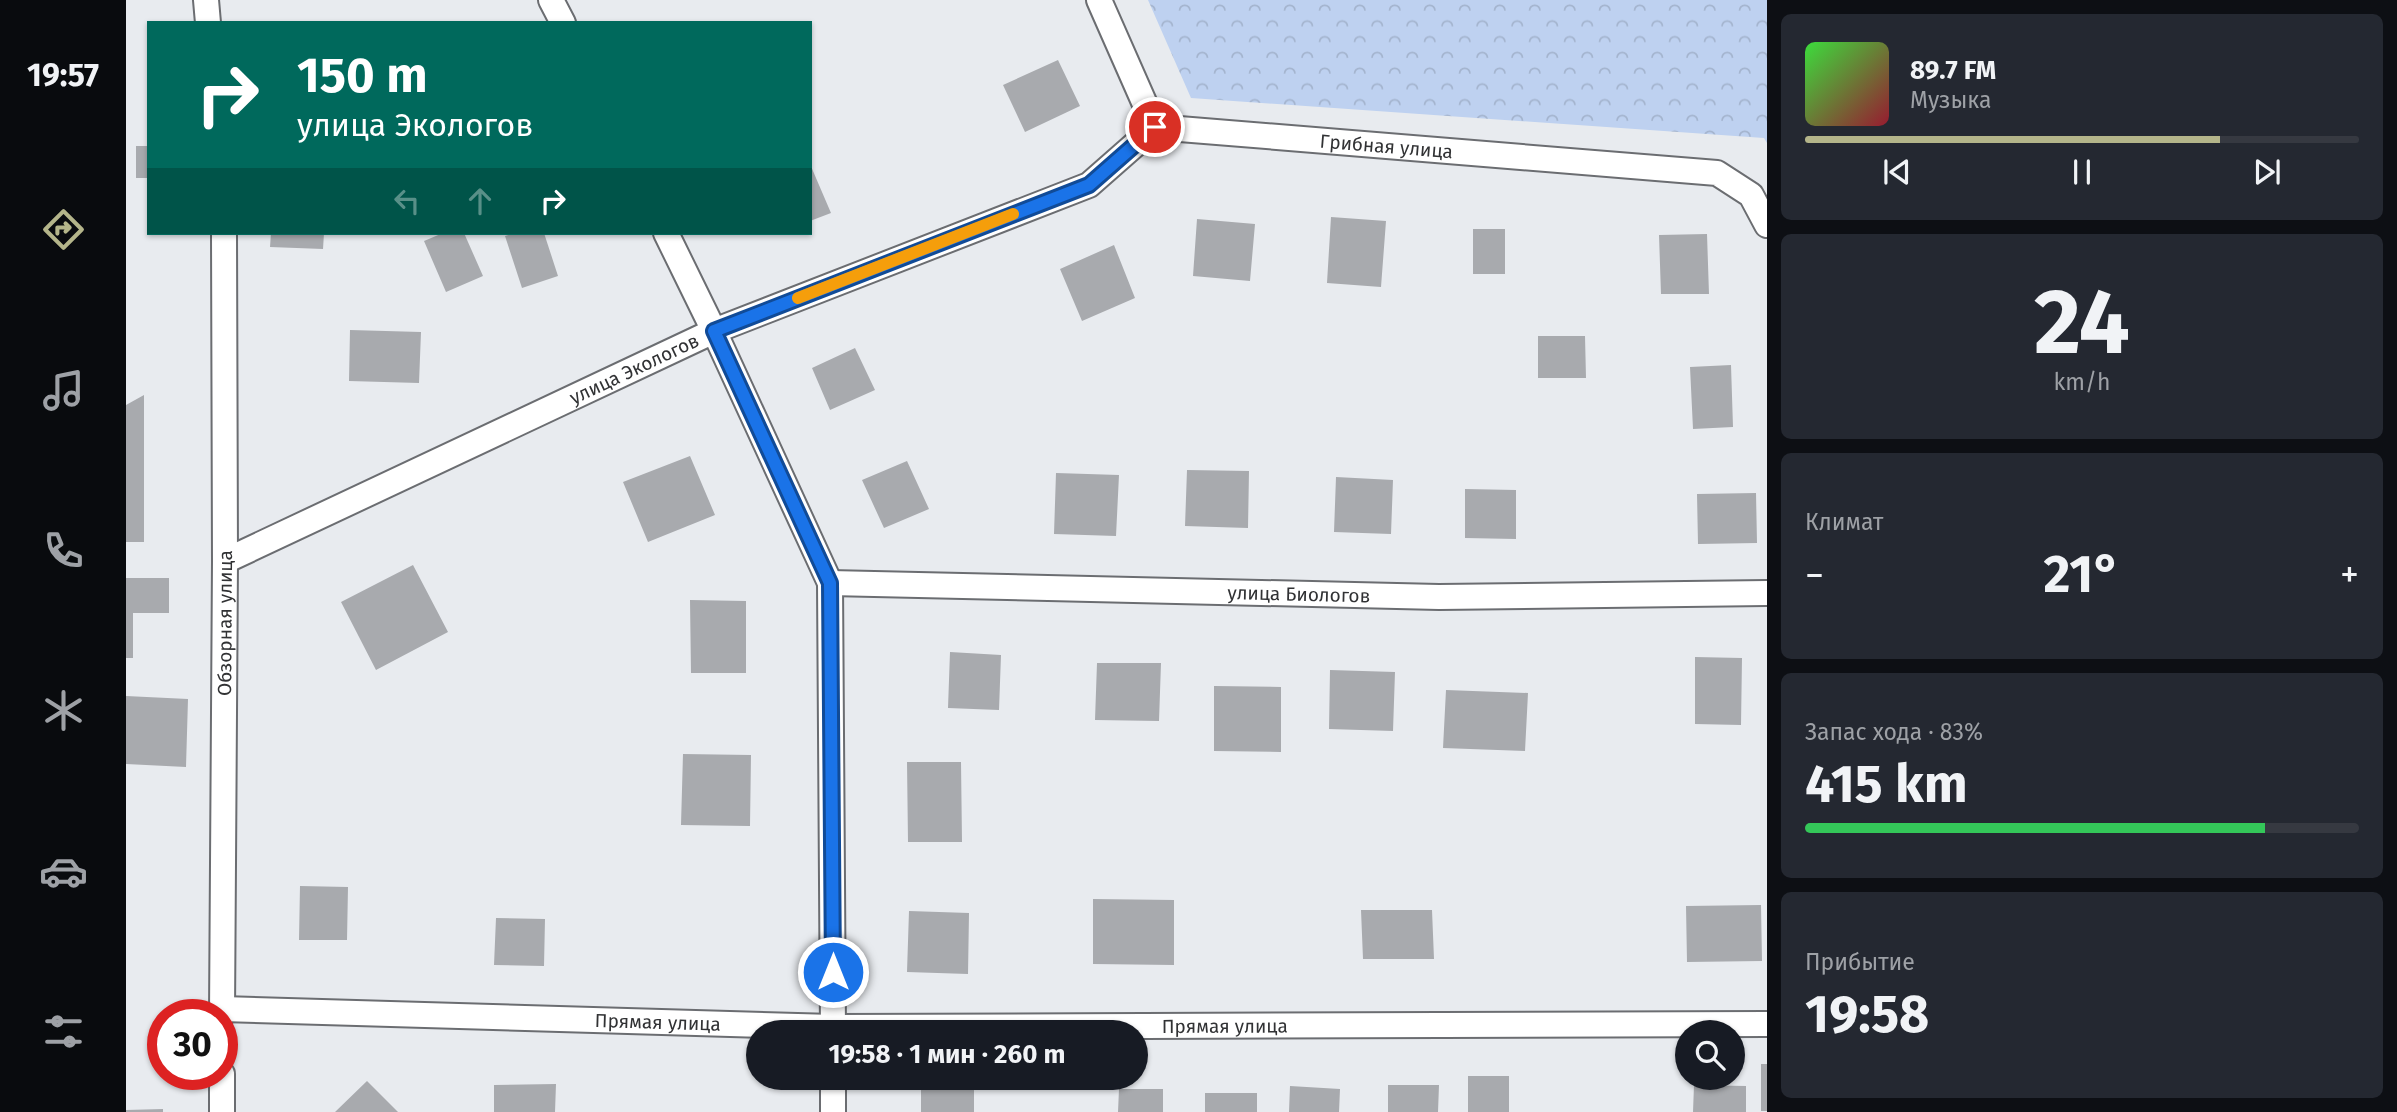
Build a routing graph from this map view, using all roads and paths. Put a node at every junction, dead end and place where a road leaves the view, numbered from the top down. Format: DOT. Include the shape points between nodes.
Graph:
graph roads {
  1 [pos="206,0"];
  2 [pos="551,0"];
  3 [pos="1099,0"];
  4 [pos="208,21"];
  5 [pos="562,21"];
  6 [pos="1155,127"];
  7 [pos="1767,225"];
  8 [pos="224,235"];
  9 [pos="667,235"];
  10 [pos="714,331"];
  11 [pos="225,561"];
  12 [pos="830,583"];
  13 [pos="1767,593"];
  14 [pos="222,999"];
  15 [pos="238,1012"];
  16 [pos="833,1020"];
  17 [pos="1767,1024"];
  18 [pos="746,1027"];
  19 [pos="1148,1028"];
  20 [pos="222,1090"];
  21 [pos="833,1090"];
  22 [pos="222,1112"];
  23 [pos="834,1112"];
  1 -- 4 [label="street"];
  2 -- 5 [label="street"];
  3 -- 6 [label="street"];
  6 -- 7 [label="street, Грибная улица" via="1717,173 1751,195"];
  6 -- 10 [label="street, улица Экологов" via="1089,185"];
  8 -- 11 [label="street, Обзорная улица"];
  9 -- 10 [label="street"];
  10 -- 11 [label="street, улица Экологов"];
  10 -- 12 [label="street"];
  11 -- 14 [label="street, Обзорная улица"];
  12 -- 13 [label="street, улица Биологов" via="1439,597"];
  12 -- 16 [label="street"];
  15 -- 18 [label="street, Прямая улица"];
  17 -- 19 [label="street, Прямая улица"];
  20 -- 22 [label="street"];
  21 -- 23 [label="street"];
}
